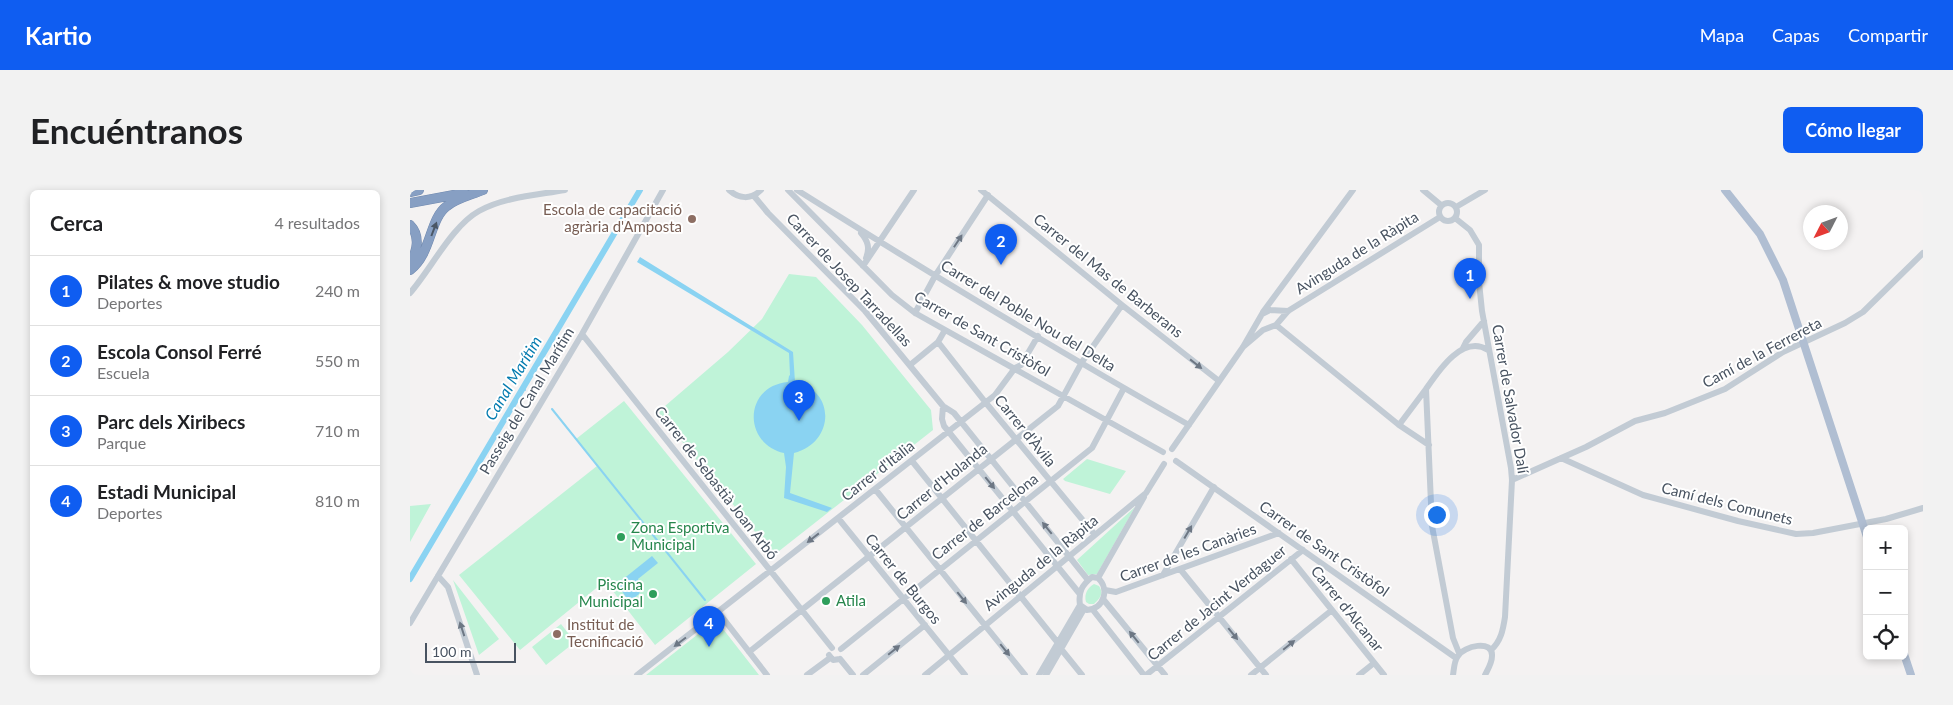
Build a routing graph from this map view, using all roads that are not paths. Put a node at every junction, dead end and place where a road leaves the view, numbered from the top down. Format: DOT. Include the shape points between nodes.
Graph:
graph roads {
  1 [pos="419,190"];
  2 [pos="483,190"];
  3 [pos="565,190"];
  4 [pos="663,190"];
  5 [pos="729,190"];
  6 [pos="761,190"];
  7 [pos="788,190"];
  8 [pos="797,190"];
  9 [pos="914,190"];
  10 [pos="982,190"];
  11 [pos="1353,190"];
  12 [pos="1423,190"];
  13 [pos="1484,190"];
  14 [pos="1725,190"];
  15 [pos="410,192"];
  16 [pos="988,195"];
  17 [pos="754,196"];
  18 [pos="410,203"];
  19 [pos="1439,204"];
  20 [pos="1456,207"];
  21 [pos="1440,217"];
  22 [pos="1455,218"];
  23 [pos="410,225"];
  24 [pos="855,227"];
  25 [pos="879,242"];
  26 [pos="1923,253"];
  27 [pos="410,262"];
  28 [pos="863,266"];
  29 [pos="410,270"];
  30 [pos="935,276"];
  31 [pos="410,293"];
  32 [pos="1274,298"];
  33 [pos="1122,305"];
  34 [pos="1274,311"];
  35 [pos="1288,312"];
  36 [pos="915,313"];
  37 [pos="1262,315"];
  38 [pos="1484,320"];
  39 [pos="1277,324"];
  40 [pos="1269,328"];
  41 [pos="945,330"];
  42 [pos="582,334"];
  43 [pos="1038,336"];
  44 [pos="938,342"];
  45 [pos="1805,343"];
  46 [pos="1242,347"];
  47 [pos="1463,348"];
  48 [pos="1488,350"];
  49 [pos="1082,362"];
  50 [pos="910,364"];
  51 [pos="1014,368"];
  52 [pos="1219,381"];
  53 [pos="1124,388"];
  54 [pos="1426,389"];
  55 [pos="1064,395"];
  56 [pos="986,403"];
  57 [pos="943,406"];
  58 [pos="1108,420"];
  59 [pos="961,422"];
  60 [pos="1189,425"];
  61 [pos="1398,425"];
  62 [pos="949,432"];
  63 [pos="1016,439"];
  64 [pos="1429,444"];
  65 [pos="1172,449"];
  66 [pos="1163,452"];
  67 [pos="1561,458"];
  68 [pos="991,459"];
  69 [pos="912,461"];
  70 [pos="1176,461"];
  71 [pos="1164,464"];
  72 [pos="978,469"];
  73 [pos="1512,480"];
  74 [pos="1050,481"];
  75 [pos="1214,487"];
  76 [pos="875,490"];
  77 [pos="1146,493"];
  78 [pos="942,498"];
  79 [pos="1025,501"];
  80 [pos="1923,508"];
  81 [pos="1013,511"];
  82 [pos="838,518"];
  83 [pos="1862,524"];
  84 [pos="905,528"];
  85 [pos="1279,533"];
  86 [pos="1095,535"];
  87 [pos="975,541"];
  88 [pos="1303,550"];
  89 [pos="869,556"];
  90 [pos="1070,556"];
  91 [pos="1291,559"];
  92 [pos="1058,566"];
  93 [pos="1180,569"];
  94 [pos="939,570"];
  95 [pos="770,572"];
  96 [pos="1163,575"];
  97 [pos="438,576"];
  98 [pos="1098,578"];
  99 [pos="1088,580"];
  100 [pos="1105,590"];
  101 [pos="1079,593"];
  102 [pos="1020,597"];
  103 [pos="903,598"];
  104 [pos="1103,599"];
  105 [pos="1082,607"];
  106 [pos="1093,610"];
  107 [pos="1332,610"];
  108 [pos="801,611"];
  109 [pos="718,612"];
  110 [pos="1219,617"];
  111 [pos="410,623"];
  112 [pos="925,625"];
  113 [pos="984,626"];
  114 [pos="1059,646"];
  115 [pos="832,648"];
  116 [pos="841,649"];
  117 [pos="1491,650"];
  118 [pos="749,652"];
  119 [pos="949,655"];
  120 [pos="1458,656"];
  121 [pos="830,658"];
  122 [pos="840,659"];
  123 [pos="1906,660"];
  124 [pos="1374,663"];
  125 [pos="1158,666"];
  126 [pos="1260,668"];
  127 [pos="477,675"];
  128 [pos="636,675"];
  129 [pos="767,675"];
  130 [pos="808,675"];
  131 [pos="853,675"];
  132 [pos="863,675"];
  133 [pos="925,675"];
  134 [pos="965,675"];
  135 [pos="1025,675"];
  136 [pos="1039,675"];
  137 [pos="1046,675"];
  138 [pos="1082,675"];
  139 [pos="1145,675"];
  140 [pos="1165,675"];
  141 [pos="1250,675"];
  142 [pos="1266,675"];
  143 [pos="1359,675"];
  144 [pos="1384,675"];
  145 [pos="1453,675"];
  146 [pos="1485,675"];
  147 [pos="1911,675"];
  1 -- 15 [label="highway"];
  2 -- 18 [label="highway"];
  29 -- 2 [label="highway, one-way" via="426,250 439,215 446,206"];
  3 -- 31 [label="street" via="500,203 479,211 457,230"];
  4 -- 42 [label="street, Passeig del Canal Marítim"];
  5 -- 17 [label="street" via="741,197"];
  6 -- 17 [label="street"];
  7 -- 28 [label="street, Carrer de Sant Cristòfol"];
  8 -- 24 [label="street, Carrer del Poble Nou del Delta"];
  9 -- 25 [label="street"];
  10 -- 16 [label="street, Carrer del Mas de Barberans"];
  11 -- 32 [label="street"];
  12 -- 19 [label="street"];
  13 -- 20 [label="street"];
  14 -- 45 [label="main road" via="1748,217 1769,250"];
  30 -- 16 [label="street, one-way"];
  16 -- 33 [label="street, Carrer del Mas de Barberans"];
  17 -- 50 [label="street, Carrer de Josep Tarradellas" via="865,311"];
  19 -- 20 [label="street" via="1449,202"];
  19 -- 21 [label="street"];
  20 -- 22 [label="street"];
  21 -- 22 [label="street" via="1446,221"];
  21 -- 35 [label="street, Avinguda de la Ràpita"];
  22 -- 38 [label="street, Carrer de Salvador Dalí" via="1470,230 1480,245 1479,282"];
  23 -- 27 [label="highway" via="417,237 417,249"];
  24 -- 25 [label="street, Carrer del Poble Nou del Delta"];
  24 -- 28 [label="street, Carrer del Poble Nou del Delta" via="869,247"];
  25 -- 28 [label="street"];
  25 -- 30 [label="street, Carrer del Poble Nou del Delta"];
  26 -- 45 [label="street, Camí de la Ferrereta" via="1863,312 1846,324"];
  28 -- 36 [label="street, Carrer de Sant Cristòfol"];
  30 -- 36 [label="street"];
  30 -- 43 [label="street, Carrer del Poble Nou del Delta"];
  32 -- 34 [label="street"];
  32 -- 37 [label="street"];
  33 -- 49 [label="street, Carrer d'Holanda"];
  33 -- 52 [label="street, Carrer del Mas de Barberans, one-way"];
  34 -- 35 [label="street, Avinguda de la Ràpita"];
  34 -- 37 [label="street" via="1267,310"];
  34 -- 39 [label="street" via="1279,318"];
  35 -- 39 [label="street, Avinguda de la Ràpita"];
  36 -- 41 [label="street, Carrer de Sant Cristòfol"];
  37 -- 40 [label="street" via="1262,324"];
  37 -- 46 [label="street"];
  38 -- 47 [label="street"];
  38 -- 48 [label="street, Carrer de Salvador Dalí"];
  39 -- 40 [label="street"];
  39 -- 61 [label="street"];
  40 -- 46 [label="street"];
  41 -- 44 [label="street"];
  41 -- 51 [label="street, Carrer de Sant Cristòfol"];
  42 -- 95 [label="street, Carrer de Sebastià Joan Arbó"];
  42 -- 97 [label="street, Passeig del Canal Marítim"];
  43 -- 49 [label="street, Carrer del Poble Nou del Delta"];
  43 -- 51 [label="street, Carrer d'Itàlia" via="1021,365"];
  44 -- 50 [label="street"];
  44 -- 56 [label="street, Carrer d'Àvila"];
  45 -- 67 [label="street, Camí de la Ferrereta" via="1783,352 1725,389 1665,413 1634,420"];
  45 -- 83 [label="main road"];
  46 -- 52 [label="street"];
  47 -- 48 [label="street" via="1474,345"];
  47 -- 54 [label="street"];
  48 -- 73 [label="street, Carrer de Salvador Dalí"];
  49 -- 53 [label="street, Carrer del Poble Nou del Delta"];
  49 -- 55 [label="street, Carrer d'Holanda"];
  50 -- 57 [label="street, Carrer de Josep Tarradellas"];
  51 -- 55 [label="street, Carrer de Sant Cristòfol"];
  51 -- 56 [label="street, Carrer d'Itàlia"];
  52 -- 60 [label="street"];
  53 -- 58 [label="street, Carrer de Barcelona"];
  53 -- 60 [label="street, Carrer del Poble Nou del Delta"];
  54 -- 61 [label="street"];
  54 -- 64 [label="street"];
  55 -- 58 [label="street, Carrer de Sant Cristòfol"];
  55 -- 63 [label="street, Carrer d'Holanda" via="1058,406"];
  56 -- 59 [label="street, Carrer d'Itàlia"];
  56 -- 63 [label="street, Carrer d'Àvila"];
  57 -- 59 [label="street, Carrer de Josep Tarradellas"];
  57 -- 62 [label="street, Carrer de Josep Tarradellas" via="942,419"];
  58 -- 66 [label="street, Carrer de Sant Cristòfol"];
  58 -- 74 [label="street, Carrer de Barcelona" via="1092,448"];
  59 -- 62 [label="street, Carrer d'Itàlia"];
  59 -- 68 [label="street, Carrer de Josep Tarradellas"];
  60 -- 65 [label="street"];
  61 -- 64 [label="street"];
  62 -- 69 [label="street, Carrer d'Itàlia"];
  62 -- 72 [label="street, Carrer de Josep Tarradellas"];
  63 -- 68 [label="street, Carrer d'Holanda"];
  63 -- 74 [label="street, Carrer d'Àvila"];
  64 -- 120 [label="street" via="1432,526"];
  65 -- 66 [label="street"];
  65 -- 70 [label="street" via="1177,454"];
  66 -- 71 [label="street"];
  67 -- 73 [label="street, Camí de la Ferrereta"];
  67 -- 83 [label="street, Camí dels Comunets" via="1643,495 1785,532 1813,533"];
  68 -- 72 [label="street, Carrer d'Holanda"];
  68 -- 79 [label="street, Carrer de Josep Tarradellas"];
  69 -- 76 [label="street, Carrer d'Itàlia"];
  69 -- 78 [label="street"];
  70 -- 71 [label="street" via="1172,465"];
  70 -- 75 [label="street, Carrer de Sant Cristòfol"];
  71 -- 77 [label="street, Avinguda de la Ràpita"];
  72 -- 78 [label="street, Carrer d'Holanda"];
  72 -- 81 [label="street, Carrer de Josep Tarradellas, one-way"];
  73 -- 117 [label="street, Carrer de Salvador Dalí" via="1505,617 1498,644"];
  74 -- 79 [label="street, Carrer de Barcelona"];
  74 -- 86 [label="street, Carrer d'Àvila"];
  75 -- 85 [label="street, Carrer de Sant Cristòfol"];
  96 -- 75 [label="street, one-way"];
  76 -- 82 [label="street, Carrer d'Itàlia"];
  76 -- 84 [label="street"];
  77 -- 86 [label="street, Avinguda de la Ràpita"];
  77 -- 98 [label="street"];
  78 -- 84 [label="street, Carrer d'Holanda"];
  78 -- 87 [label="street"];
  79 -- 81 [label="street, Carrer de Barcelona"];
  90 -- 79 [label="street, Carrer de Josep Tarradellas, one-way"];
  80 -- 83 [label="street, Camí dels Comunets"];
  81 -- 87 [label="street, Carrer de Barcelona"];
  81 -- 92 [label="street, Carrer de Josep Tarradellas"];
  82 -- 89 [label="street, Carrer de Burgos"];
  82 -- 95 [label="street, Carrer d'Itàlia, one-way"];
  84 -- 89 [label="street, Carrer d'Holanda"];
  84 -- 94 [label="street"];
  85 -- 88 [label="street, Carrer de Sant Cristòfol"];
  85 -- 93 [label="street, Carrer de les Canàries"];
  86 -- 90 [label="street, Avinguda de la Ràpita"];
  87 -- 94 [label="street, Carrer de Barcelona"];
  87 -- 102 [label="street"];
  88 -- 91 [label="street, Carrer de Jacint Verdaguer"];
  88 -- 120 [label="street, Carrer de Sant Cristòfol"];
  89 -- 103 [label="street, Carrer de Burgos"];
  89 -- 108 [label="street, Carrer d'Holanda"];
  90 -- 92 [label="street, Avinguda de la Ràpita"];
  90 -- 99 [label="street, Carrer de Josep Tarradellas"];
  91 -- 107 [label="street, Carrer d'Alcanar"];
  91 -- 110 [label="street, Carrer de Jacint Verdaguer"];
  92 -- 101 [label="street, Carrer de Josep Tarradellas"];
  92 -- 102 [label="street, Avinguda de la Ràpita"];
  93 -- 96 [label="street, Carrer de les Canàries"];
  93 -- 110 [label="street"];
  94 -- 103 [label="street, Carrer de Barcelona"];
  94 -- 113 [label="street, one-way"];
  95 -- 108 [label="street, Carrer de Sebastià Joan Arbó"];
  95 -- 109 [label="street, Carrer d'Itàlia"];
  96 -- 100 [label="street, Carrer de les Canàries" via="1116,592"];
  97 -- 111 [label="street, Passeig del Canal Marítim"];
  127 -- 97 [label="street, one-way" via="448,587"];
  98 -- 99 [label="street"];
  98 -- 100 [label="street" via="1104,583"];
  99 -- 101 [label="street"];
  100 -- 104 [label="street"];
  101 -- 105 [label="street"];
  102 -- 113 [label="street, Avinguda de la Ràpita"];
  102 -- 114 [label="street"];
  103 -- 112 [label="street, Carrer de Burgos"];
  103 -- 116 [label="street, Carrer de Barcelona"];
  104 -- 106 [label="street"];
  125 -- 104 [label="street, one-way"];
  105 -- 106 [label="street"];
  105 -- 114 [label="street"];
  106 -- 139 [label="street"];
  107 -- 124 [label="street, Carrer d'Alcanar"];
  126 -- 107 [label="street, one-way"];
  108 -- 115 [label="street, Carrer de Sebastià Joan Arbó"];
  108 -- 118 [label="street, Carrer d'Holanda"];
  109 -- 118 [label="street"];
  109 -- 128 [label="street, Carrer d'Itàlia, one-way"];
  110 -- 125 [label="street, Carrer de Jacint Verdaguer"];
  110 -- 126 [label="street, one-way"];
  112 -- 119 [label="street, Carrer de Burgos"];
  132 -- 112 [label="street, one-way"];
  113 -- 119 [label="street, Avinguda de la Ràpita"];
  113 -- 135 [label="street, one-way"];
  114 -- 136 [label="street"];
  114 -- 137 [label="street"];
  114 -- 138 [label="street"];
  115 -- 116 [label="street"];
  115 -- 121 [label="street"];
  116 -- 122 [label="street"];
  117 -- 120 [label="street" via="1471,646"];
  117 -- 146 [label="street, Carrer de Salvador Dalí" via="1491,662"];
  118 -- 129 [label="street"];
  119 -- 133 [label="street, Avinguda de la Ràpita"];
  119 -- 134 [label="street, Carrer de Burgos"];
  120 -- 145 [label="street"];
  121 -- 122 [label="street"];
  121 -- 130 [label="street"];
  122 -- 131 [label="street"];
  123 -- 147 [label="main road"];
  124 -- 143 [label="street"];
  124 -- 144 [label="street, Carrer d'Alcanar"];
  125 -- 139 [label="street, Carrer de Jacint Verdaguer"];
  125 -- 140 [label="street"];
  126 -- 141 [label="street"];
  126 -- 142 [label="street"];
}
